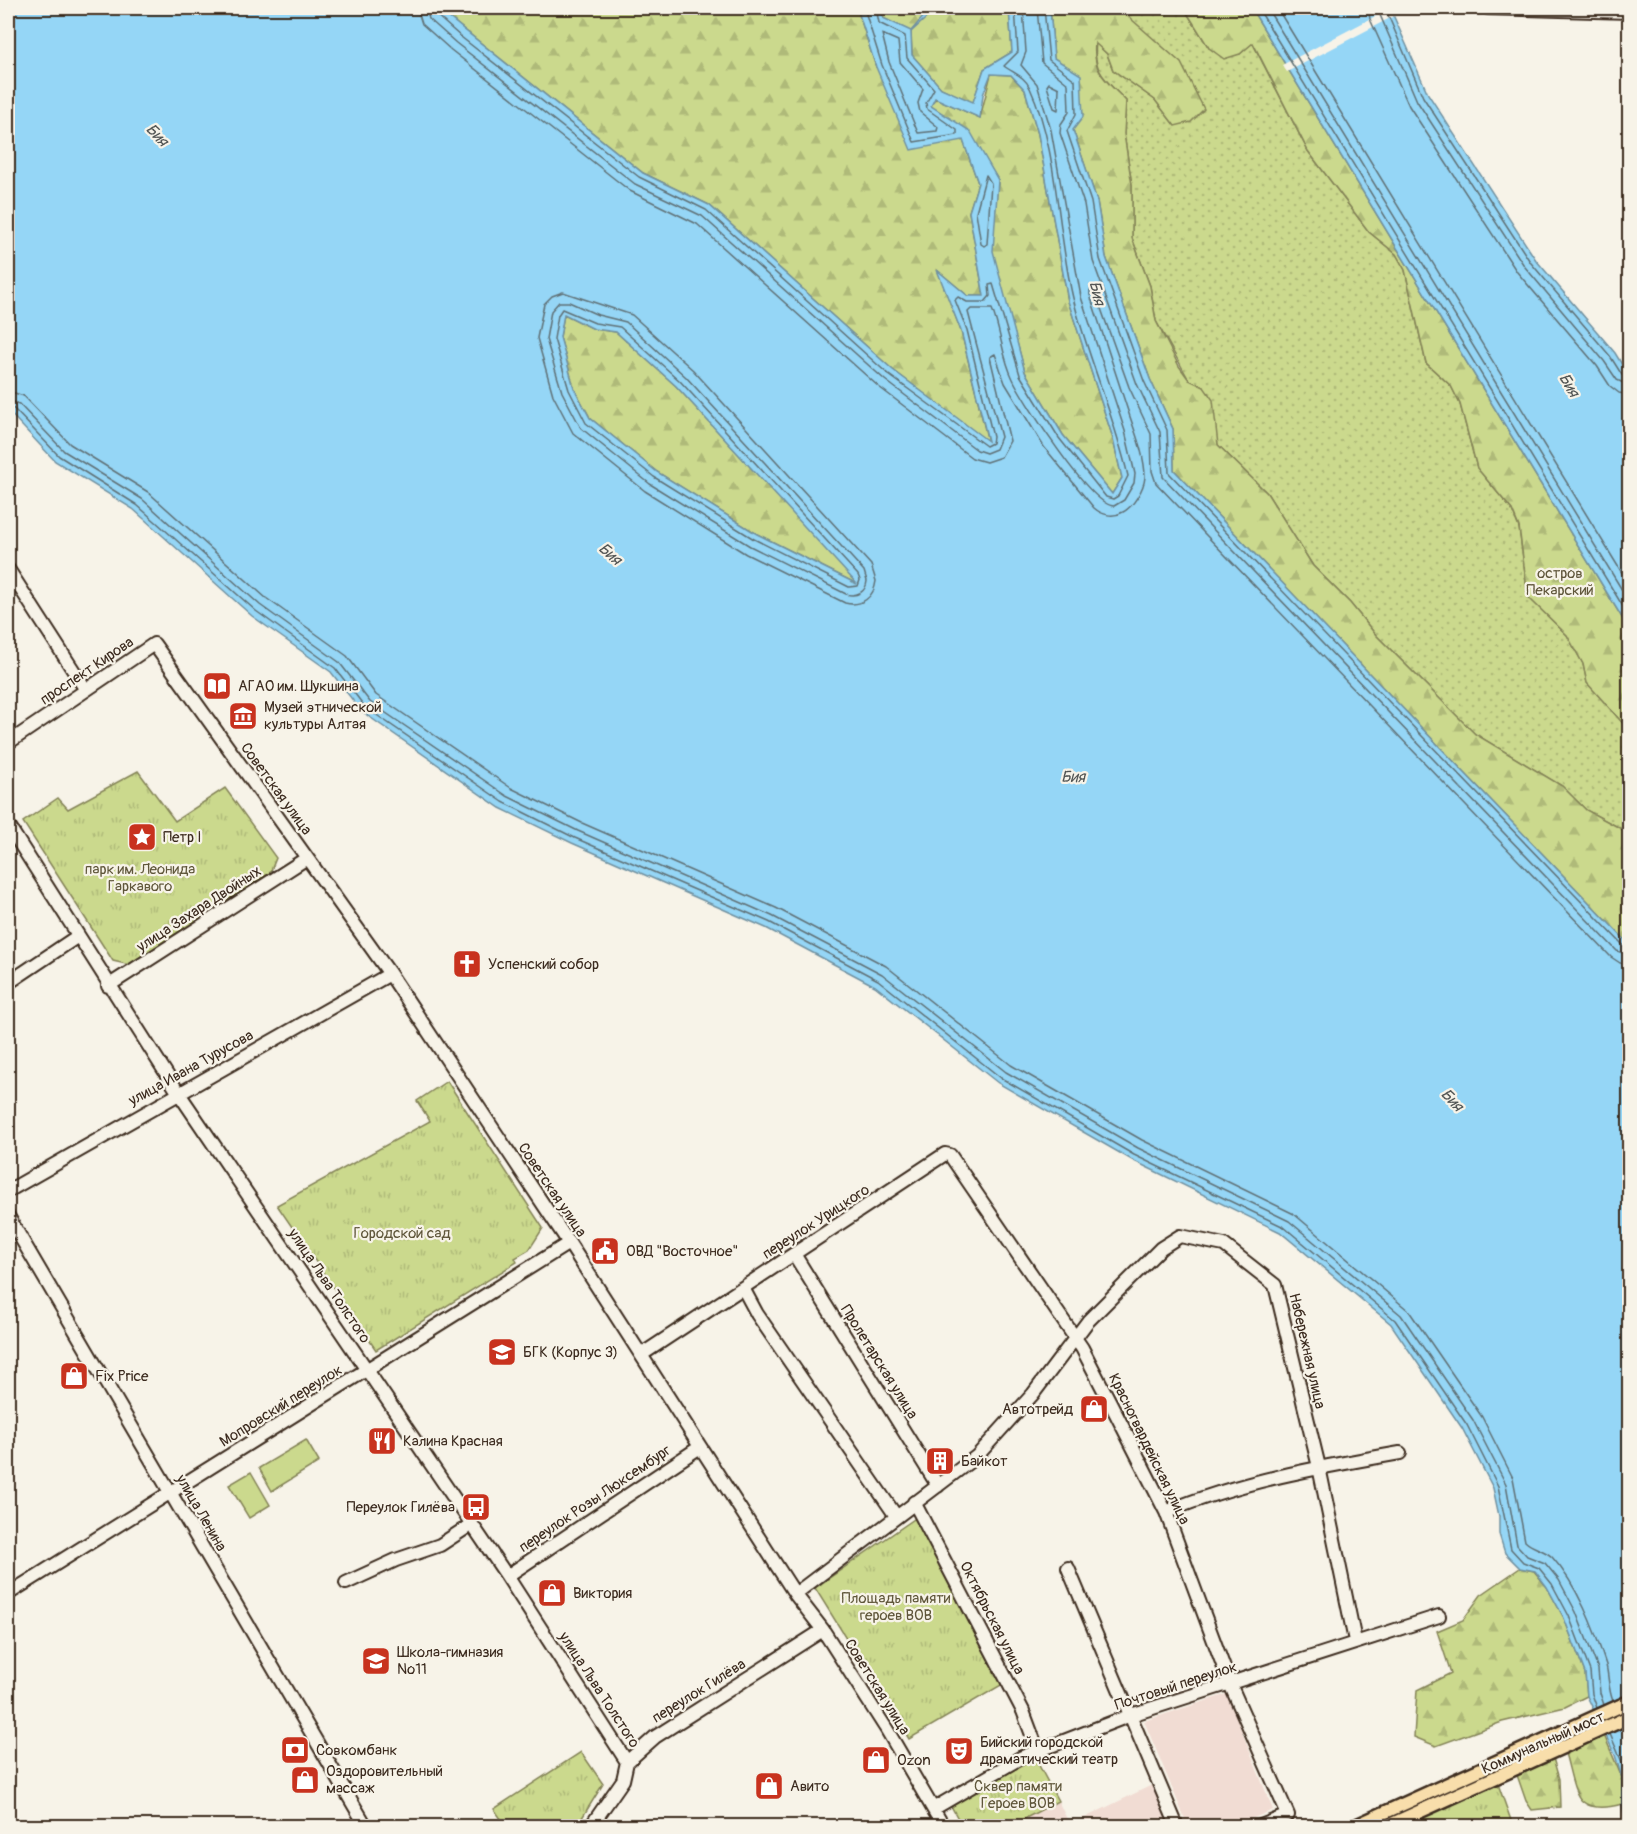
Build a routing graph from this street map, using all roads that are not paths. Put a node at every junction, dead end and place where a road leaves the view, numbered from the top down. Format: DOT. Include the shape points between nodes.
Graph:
graph roads {
  1 [pos="1490,8"];
  2 [pos="1629,12"];
  3 [pos="8,569"];
  4 [pos="154,644"];
  5 [pos="86,690"];
  6 [pos="8,742"];
  7 [pos="8,825"];
  8 [pos="306,858"];
  9 [pos="78,936"];
  10 [pos="390,974"];
  11 [pos="8,983"];
  12 [pos="108,986"];
  13 [pos="178,1092"];
  14 [pos="948,1154"];
  15 [pos="8,1191"];
  16 [pos="8,1216"];
  17 [pos="569,1243"];
  18 [pos="794,1254"];
  19 [pos="743,1288"];
  20 [pos="1076,1339"];
  21 [pos="641,1355"];
  22 [pos="367,1370"];
  23 [pos="700,1447"];
  24 [pos="1400,1453"];
  25 [pos="1319,1467"];
  26 [pos="939,1486"];
  27 [pos="171,1492"];
  28 [pos="914,1502"];
  29 [pos="1166,1512"];
  30 [pos="896,1516"];
  31 [pos="472,1524"];
  32 [pos="1068,1568"];
  33 [pos="507,1576"];
  34 [pos="346,1583"];
  35 [pos="8,1594"];
  36 [pos="795,1594"];
  37 [pos="1439,1616"];
  38 [pos="823,1630"];
  39 [pos="1355,1641"];
  40 [pos="1230,1684"];
  41 [pos="1629,1703"];
  42 [pos="1131,1715"];
  43 [pos="1629,1715"];
  44 [pos="1038,1751"];
  45 [pos="627,1762"];
  46 [pos="1459,1787"];
  47 [pos="933,1809"];
  48 [pos="366,1827"];
  49 [pos="591,1827"];
  50 [pos="943,1827"];
  51 [pos="1177,1827"];
  52 [pos="1261,1827"];
  53 [pos="1359,1827"];
  54 [pos="1384,1827"];
  1 -- 2 [label="street"];
  3 -- 5 [label="street"];
  4 -- 5 [label="street, проспект Кирова"];
  4 -- 8 [label="street, Советская улица"];
  5 -- 6 [label="street, проспект Кирова"];
  7 -- 9 [label="street, улица Льва Толстого"];
  8 -- 10 [label="street, Советская улица"];
  8 -- 12 [label="street, улица Захара Двойных"];
  9 -- 11 [label="street"];
  9 -- 12 [label="street, улица Льва Толстого"];
  10 -- 13 [label="street, улица Ивана Турусова"];
  10 -- 17 [label="street, Советская улица"];
  12 -- 13 [label="street, улица Льва Толстого"];
  13 -- 15 [label="street, улица Ивана Турусова"];
  13 -- 22 [label="street, улица Льва Толстого"];
  14 -- 18 [label="street, переулок Урицкого"];
  14 -- 20 [label="street, Красногвардейская улица"];
  16 -- 27 [label="street, улица Ленина"];
  17 -- 21 [label="street, Советская улица"];
  17 -- 22 [label="street, Мопровский переулок"];
  18 -- 19 [label="street, переулок Урицкого"];
  18 -- 26 [label="street, Пролетарская улица"];
  19 -- 21 [label="street, переулок Урицкого"];
  19 -- 30 [label="street"];
  20 -- 25 [label="street, Набережная улица" via="1088,1321 1173,1238 1224,1245 1275,1285"];
  20 -- 26 [label="street" via="996,1438"];
  20 -- 29 [label="street, Красногвардейская улица"];
  21 -- 23 [label="street, Советская улица"];
  22 -- 27 [label="street, Мопровский переулок"];
  22 -- 31 [label="street, улица Льва Толстого"];
  23 -- 33 [label="street, переулок Розы Люксембург"];
  23 -- 36 [label="street, Советская улица"];
  24 -- 25 [label="street"];
  25 -- 29 [label="street" via="1205,1496"];
  25 -- 39 [label="street, Набережная улица"];
  26 -- 28 [label="street"];
  27 -- 35 [label="street, Мопровский переулок"];
  27 -- 48 [label="street, улица Ленина"];
  28 -- 30 [label="street"];
  28 -- 44 [label="street, Октябрьская улица" via="1023,1711"];
  29 -- 40 [label="street, Красногвардейская улица"];
  30 -- 36 [label="street"];
  31 -- 33 [label="street, улица Льва Толстого"];
  31 -- 34 [label="street" via="440,1545"];
  32 -- 42 [label="street"];
  33 -- 45 [label="street, улица Льва Толстого"];
  36 -- 38 [label="street, Советская улица"];
  37 -- 39 [label="street, Почтовый переулок"];
  38 -- 45 [label="street, переулок Гилёва" via="655,1737"];
  38 -- 47 [label="street, Советская улица"];
  39 -- 40 [label="street, Почтовый переулок"];
  40 -- 42 [label="street, Почтовый переулок"];
  40 -- 52 [label="street, Красногвардейская улица" via="1288,1815"];
  41 -- 46 [label="main road, Коммунальный мост"];
  42 -- 44 [label="street, Почтовый переулок"];
  42 -- 51 [label="street"];
  43 -- 46 [label="main road, Коммунальный мост"];
  44 -- 47 [label="street, Почтовый переулок"];
  45 -- 49 [label="street, переулок Гилёва" via="623,1780"];
  46 -- 53 [label="main road"];
  46 -- 54 [label="main road"];
  47 -- 50 [label="street, Советская улица"];
}
